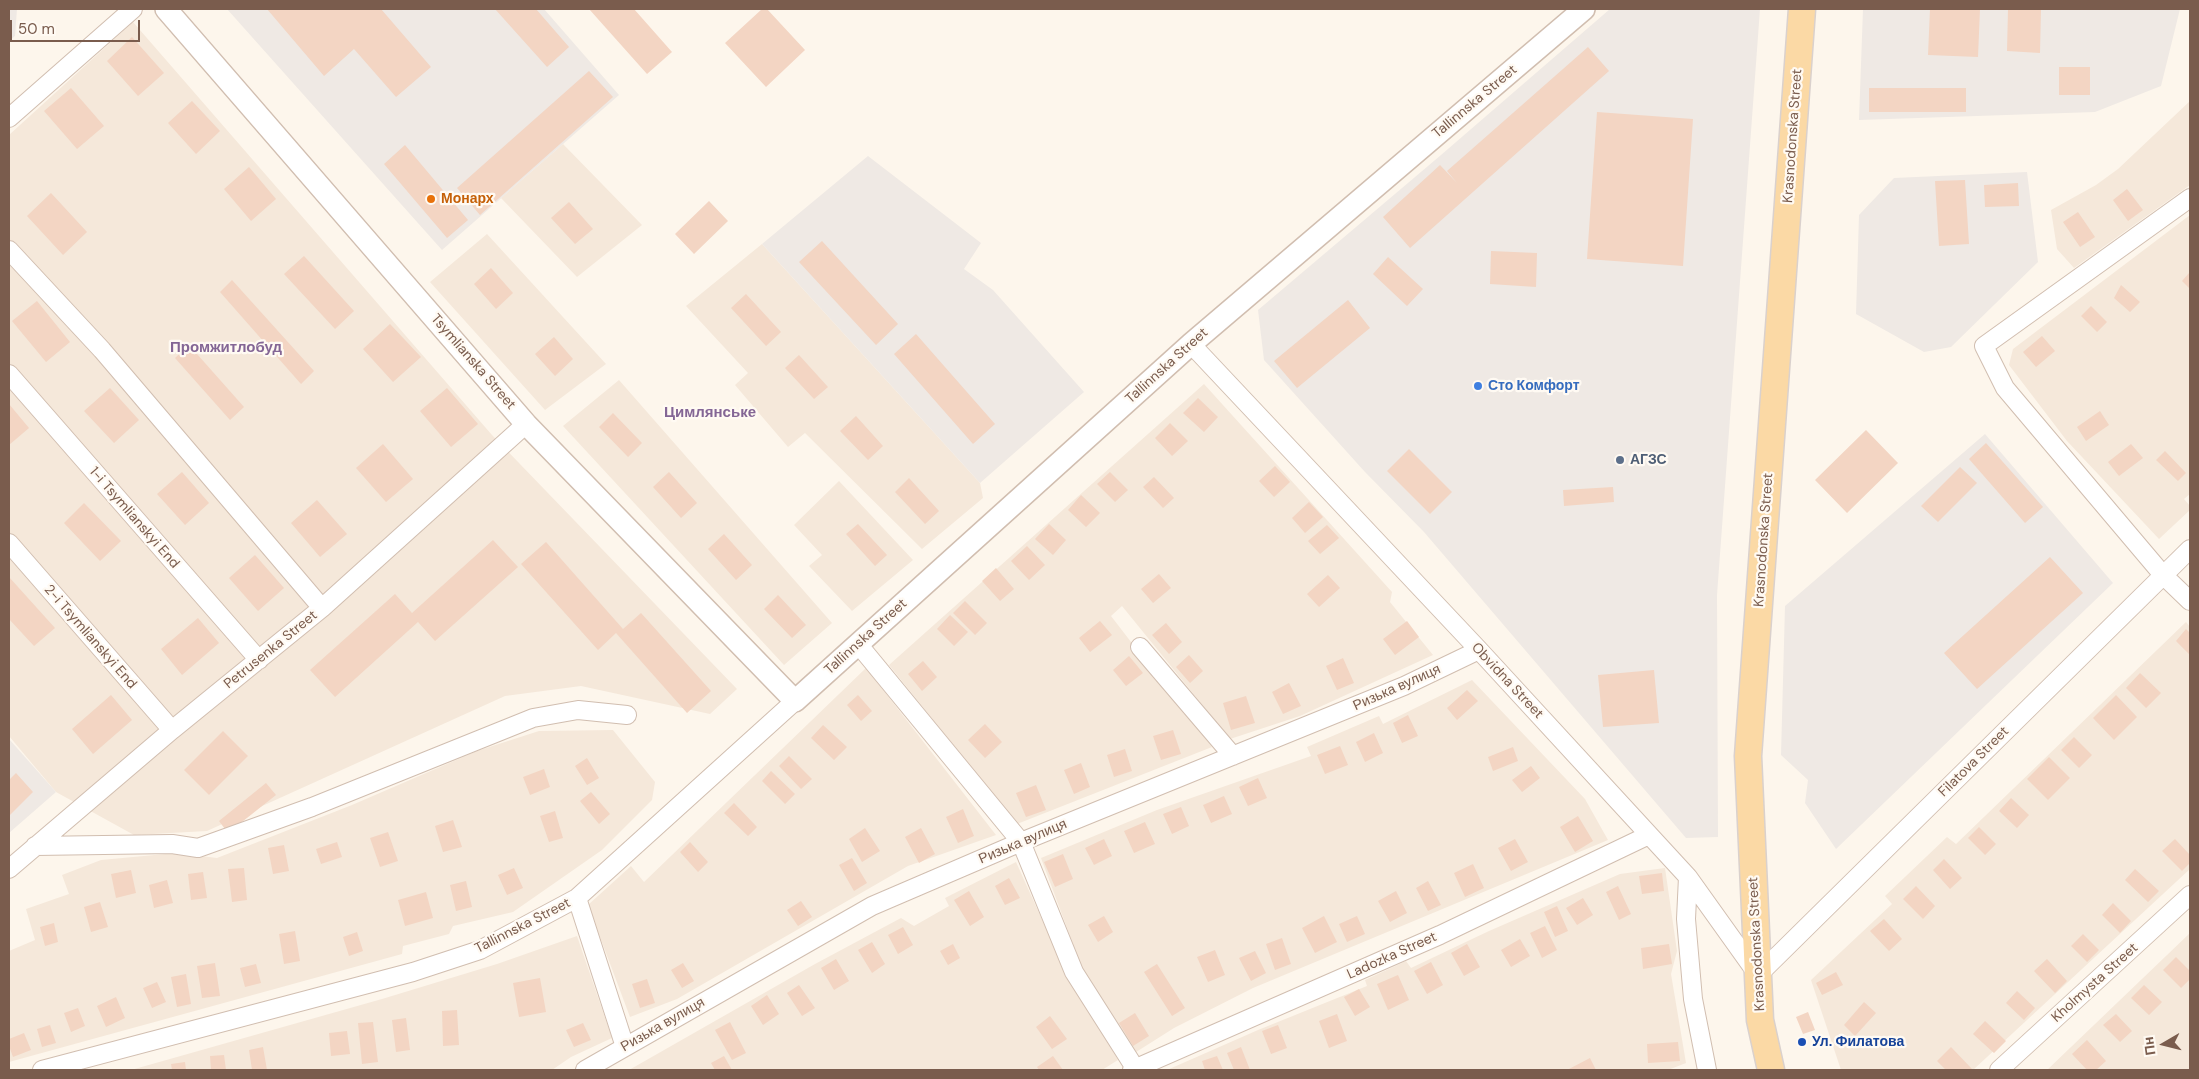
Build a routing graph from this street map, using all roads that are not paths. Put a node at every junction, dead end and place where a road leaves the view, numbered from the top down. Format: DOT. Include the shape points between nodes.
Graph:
graph roads {
  1 [pos="133,9"];
  2 [pos="166,9"];
  3 [pos="1584,9"];
  4 [pos="1802,9"];
  5 [pos="9,118"];
  6 [pos="2190,198"];
  7 [pos="9,250"];
  8 [pos="1191,344"];
  9 [pos="9,374"];
  10 [pos="526,424"];
  11 [pos="9,543"];
  12 [pos="2190,549"];
  13 [pos="2163,574"];
  14 [pos="2190,601"];
  15 [pos="322,608"];
  16 [pos="858,644"];
  17 [pos="1140,648"];
  18 [pos="1479,650"];
  19 [pos="259,660"];
  20 [pos="795,701"];
  21 [pos="627,715"];
  22 [pos="172,730"];
  23 [pos="1233,756"];
  24 [pos="1649,835"];
  25 [pos="1021,842"];
  26 [pos="35,846"];
  27 [pos="9,869"];
  28 [pos="1688,877"];
  29 [pos="2190,895"];
  30 [pos="577,898"];
  31 [pos="1758,975"];
  32 [pos="625,1047"];
  33 [pos="1134,1069"];
  34 [pos="42,1070"];
  35 [pos="585,1070"];
  36 [pos="1706,1070"];
  37 [pos="1771,1070"];
  38 [pos="1999,1070"];
  1 -- 5 [label="street"];
  2 -- 10 [label="street, Tsymlianska Street"];
  3 -- 8 [label="street, Tallinnska Street"];
  4 -- 31 [label="main road, Krasnodonska Street" via="1748,756"];
  6 -- 13 [label="street" via="1984,346 2004,388"];
  7 -- 15 [label="street" via="102,350"];
  8 -- 16 [label="street, Tallinnska Street"];
  8 -- 18 [label="street, Obvidna Street"];
  9 -- 19 [label="street, 1-i Tsymlianskyi End"];
  10 -- 15 [label="street, Petrusenka Street"];
  10 -- 20 [label="street, Tsymlianska Street"];
  11 -- 22 [label="street, 2-i Tsymlianskyi End"];
  12 -- 13 [label="street, Filatova Street"];
  13 -- 14 [label="street"];
  13 -- 31 [label="street, Filatova Street"];
  15 -- 19 [label="street, Petrusenka Street"];
  16 -- 20 [label="street, Tallinnska Street"];
  16 -- 25 [label="street"];
  17 -- 23 [label="street"];
  18 -- 23 [label="street, Ризька вулиця" via="1404,686"];
  18 -- 24 [label="street, Obvidna Street"];
  19 -- 22 [label="street, Petrusenka Street"];
  20 -- 30 [label="street, Tallinnska Street"];
  21 -- 26 [label="street" via="578,710 534,718 312,807 198,848 172,844"];
  22 -- 26 [label="street, Petrusenka Street"];
  23 -- 25 [label="street, Ризька вулиця"];
  24 -- 28 [label="street, Obvidna Street"];
  24 -- 33 [label="street, Ladozka Street" via="1440,935"];
  25 -- 32 [label="street, Ризька вулиця" via="872,906"];
  25 -- 33 [label="street" via="1074,972"];
  26 -- 27 [label="street, Petrusenka Street"];
  28 -- 31 [label="street, Obvidna Street"];
  28 -- 36 [label="street" via="1686,918 1691,981"];
  29 -- 38 [label="street, Kholmysta Street"];
  30 -- 32 [label="street"];
  30 -- 34 [label="street, Tallinnska Street" via="480,950 412,972"];
  31 -- 37 [label="main road, Krasnodonska Street" via="1760,1020"];
  32 -- 35 [label="street, Ризька вулиця"];
}
